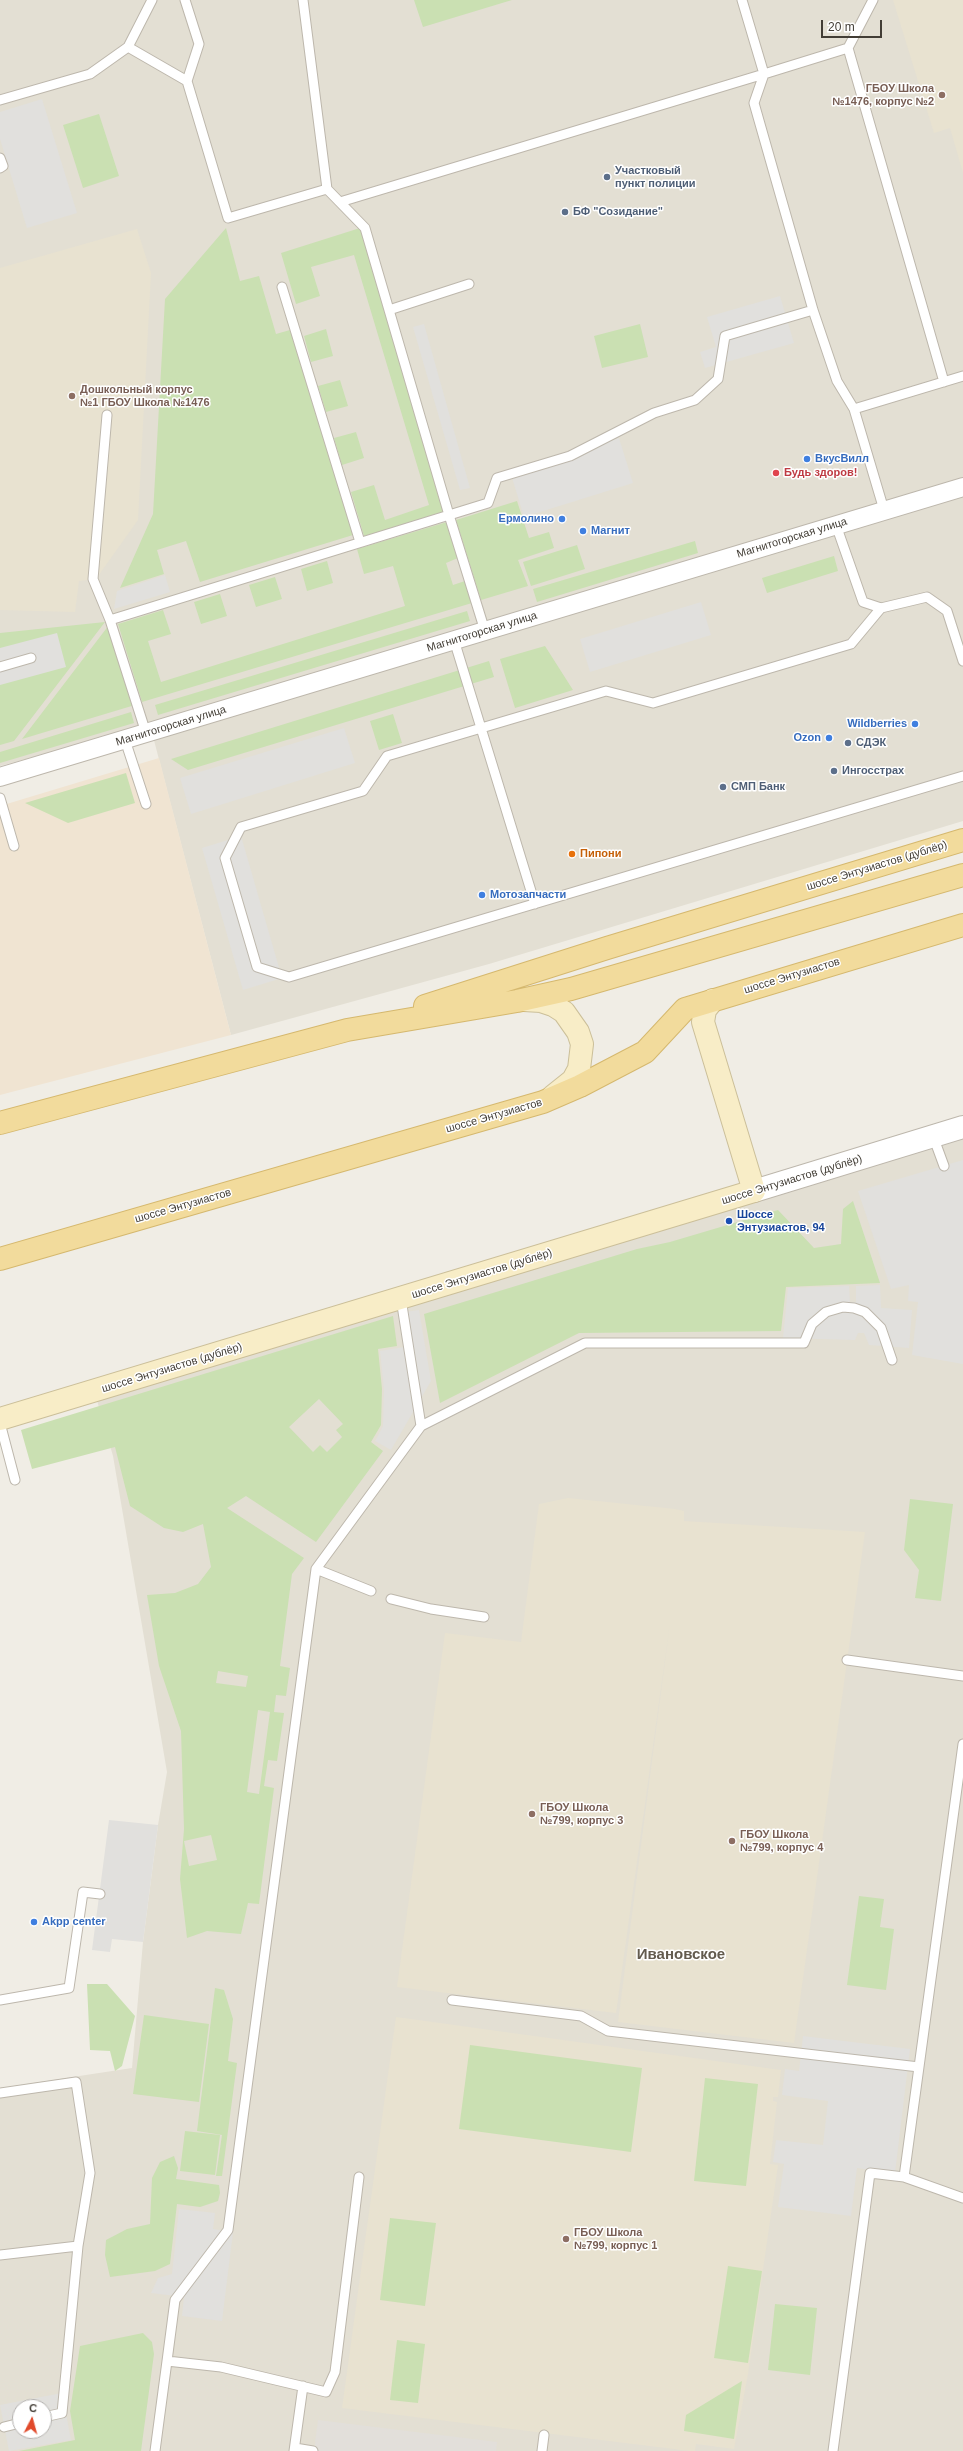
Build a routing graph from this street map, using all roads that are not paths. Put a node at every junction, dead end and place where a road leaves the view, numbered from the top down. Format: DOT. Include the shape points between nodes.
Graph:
graph roads {
  1 [pos="152,0"];
  2 [pos="185,0"];
  3 [pos="303,0"];
  4 [pos="742,0"];
  5 [pos="873,0"];
  6 [pos="128,47"];
  7 [pos="848,48"];
  8 [pos="764,74"];
  9 [pos="186,81"];
  10 [pos="0,100"];
  11 [pos="0,158"];
  12 [pos="0,168"];
  13 [pos="327,189"];
  14 [pos="340,202"];
  15 [pos="470,284"];
  16 [pos="282,287"];
  17 [pos="389,310"];
  18 [pos="813,310"];
  19 [pos="963,376"];
  20 [pos="944,382"];
  21 [pos="854,409"];
  22 [pos="107,415"];
  23 [pos="963,487"];
  24 [pos="884,510"];
  25 [pos="449,515"];
  26 [pos="836,525"];
  27 [pos="360,542"];
  28 [pos="880,608"];
  29 [pos="110,620"];
  30 [pos="485,631"];
  31 [pos="454,640"];
  32 [pos="31,658"];
  33 [pos="963,661"];
  34 [pos="0,667"];
  35 [pos="481,728"];
  36 [pos="146,733"];
  37 [pos="125,740"];
  38 [pos="963,776"];
  39 [pos="0,777"];
  40 [pos="0,798"];
  41 [pos="146,804"];
  42 [pos="963,840"];
  43 [pos="14,846"];
  44 [pos="963,875"];
  45 [pos="535,904"];
  46 [pos="963,925"];
  47 [pos="713,1000"];
  48 [pos="517,1001"];
  49 [pos="685,1009"];
  50 [pos="704,1022"];
  51 [pos="347,1030"];
  52 [pos="544,1102"];
  53 [pos="0,1123"];
  54 [pos="963,1127"];
  55 [pos="933,1136"];
  56 [pos="944,1166"];
  57 [pos="754,1191"];
  58 [pos="0,1259"];
  59 [pos="401,1298"];
  60 [pos="892,1360"];
  61 [pos="0,1419"];
  62 [pos="0,1423"];
  63 [pos="421,1426"];
  64 [pos="15,1480"];
  65 [pos="316,1570"];
  66 [pos="371,1591"];
  67 [pos="391,1599"];
  68 [pos="484,1617"];
  69 [pos="847,1660"];
  70 [pos="963,1676"];
  71 [pos="963,1744"];
  72 [pos="100,1894"];
  73 [pos="0,2000"];
  74 [pos="452,2000"];
  75 [pos="919,2067"];
  76 [pos="0,2093"];
  77 [pos="359,2177"];
  78 [pos="904,2177"];
  79 [pos="963,2198"];
  80 [pos="78,2246"];
  81 [pos="0,2255"];
  82 [pos="167,2362"];
  83 [pos="303,2386"];
  84 [pos="52,2415"];
  85 [pos="12,2425"];
  86 [pos="4,2427"];
  87 [pos="544,2435"];
  88 [pos="294,2450"];
  89 [pos="155,2451"];
  90 [pos="313,2451"];
  91 [pos="542,2451"];
  92 [pos="833,2451"];
  1 -- 6 [label="lane"];
  2 -- 9 [label="lane" via="199,44"];
  3 -- 13 [label="lane"];
  4 -- 8 [label="lane"];
  5 -- 7 [label="lane"];
  6 -- 9 [label="lane"];
  6 -- 10 [label="lane" via="90,74"];
  7 -- 8 [label="lane"];
  7 -- 20 [label="lane"];
  8 -- 14 [label="lane"];
  8 -- 18 [label="lane" via="754,103"];
  9 -- 13 [label="lane" via="228,218"];
  11 -- 12 [label="lane" via="3,166"];
  13 -- 14 [label="lane"];
  14 -- 17 [label="lane" via="365,228"];
  15 -- 17 [label="lane"];
  16 -- 27 [label="lane"];
  17 -- 25 [label="lane"];
  18 -- 21 [label="lane" via="837,381"];
  18 -- 25 [label="lane" via="725,336 718,379 695,400 654,413 570,456 498,478 488,503"];
  19 -- 20 [label="lane"];
  20 -- 21 [label="lane"];
  21 -- 24 [label="lane"];
  22 -- 29 [label="lane" via="93,579"];
  23 -- 24 [label="street, Магнитогорская улица"];
  24 -- 26 [label="street, Магнитогорская улица"];
  25 -- 27 [label="lane"];
  25 -- 30 [label="lane"];
  26 -- 28 [label="lane" via="863,602"];
  26 -- 30 [label="street, Магнитогорская улица"];
  27 -- 29 [label="lane"];
  28 -- 33 [label="lane" via="927,597 947,611"];
  28 -- 35 [label="lane" via="851,644 653,703 606,691"];
  29 -- 36 [label="lane"];
  30 -- 31 [label="street, Магнитогорская улица"];
  31 -- 35 [label="lane"];
  31 -- 36 [label="street, Магнитогорская улица"];
  32 -- 34 [label="lane"];
  35 -- 45 [label="lane"];
  35 -- 45 [label="lane" via="387,756 363,791 241,827 225,858 257,967 289,977"];
  36 -- 37 [label="street, Магнитогорская улица"];
  37 -- 39 [label="street, Магнитогорская улица"];
  37 -- 41 [label="lane"];
  38 -- 45 [label="lane"];
  40 -- 43 [label="lane"];
  42 -- 51 [label="main road, шоссе Энтузиастов (дублёр)"];
  44 -- 48 [label="main road" via="571,990"];
  46 -- 47 [label="main road, шоссе Энтузиастов"];
  47 -- 49 [label="main road, шоссе Энтузиастов"];
  47 -- 50 [label="main road" via="705,1010"];
  48 -- 51 [label="main road"];
  48 -- 52 [label="main road" via="529,999 553,1005 572,1021 582,1044 579,1069 573,1080"];
  49 -- 50 [label="main road" via="695,1013"];
  49 -- 52 [label="main road, шоссе Энтузиастов" via="646,1052"];
  50 -- 57 [label="main road"];
  51 -- 53 [label="main road"];
  52 -- 58 [label="main road, шоссе Энтузиастов"];
  54 -- 55 [label="street, шоссе Энтузиастов (дублёр)"];
  55 -- 56 [label="lane"];
  55 -- 57 [label="street, шоссе Энтузиастов (дублёр)"];
  57 -- 59 [label="main road, шоссе Энтузиастов (дублёр)"];
  59 -- 61 [label="main road, шоссе Энтузиастов (дублёр)"];
  59 -- 63 [label="lane"];
  60 -- 63 [label="lane" via="882,1328 865,1312 854,1308 826,1312 812,1324 804,1343 585,1343"];
  62 -- 64 [label="lane"];
  63 -- 65 [label="lane"];
  65 -- 66 [label="lane"];
  65 -- 82 [label="lane" via="228,2230 175,2300"];
  67 -- 68 [label="lane" via="431,1609"];
  69 -- 70 [label="lane"];
  71 -- 75 [label="lane"];
  72 -- 73 [label="lane" via="83,1892 69,1988"];
  74 -- 75 [label="lane" via="582,2012 608,2031"];
  75 -- 78 [label="lane"];
  76 -- 80 [label="lane" via="76,2082 90,2174"];
  77 -- 83 [label="lane" via="335,2372 326,2392"];
  78 -- 79 [label="lane"];
  78 -- 92 [label="lane" via="870,2173"];
  80 -- 81 [label="lane"];
  80 -- 84 [label="lane" via="62,2413"];
  82 -- 83 [label="lane" via="221,2368"];
  82 -- 89 [label="lane"];
  83 -- 88 [label="lane"];
  85 -- 86 [label="lane"];
  87 -- 91 [label="lane"];
  88 -- 90 [label="lane"];
}
